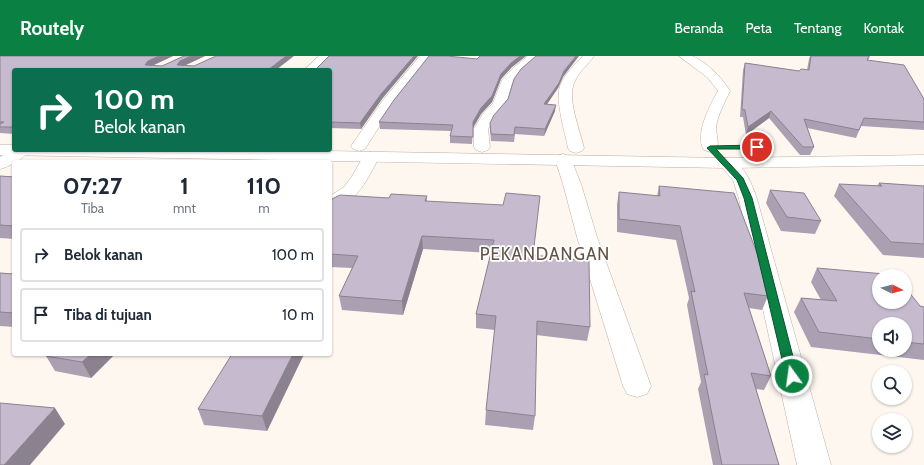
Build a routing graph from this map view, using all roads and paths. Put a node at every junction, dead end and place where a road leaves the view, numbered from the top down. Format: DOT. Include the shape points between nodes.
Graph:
graph roads {
  1 [pos="326,56"];
  2 [pos="426,56"];
  3 [pos="535,56"];
  4 [pos="589,56"];
  5 [pos="684,56"];
  6 [pos="312,68"];
  7 [pos="0,138"];
  8 [pos="332,145"];
  9 [pos="482,146"];
  10 [pos="673,147"];
  11 [pos="780,147"];
  12 [pos="924,147"];
  13 [pos="576,148"];
  14 [pos="332,151"];
  15 [pos="365,151"];
  16 [pos="714,151"];
  17 [pos="9,152"];
  18 [pos="284,152"];
  19 [pos="924,160"];
  20 [pos="568,171"];
  21 [pos="332,204"];
  22 [pos="637,386"];
  23 [pos="814,465"];
  1 -- 6 [label="street"];
  2 -- 15 [label="street" via="388,103"];
  3 -- 9 [label="street" via="506,83 499,105 481,129"];
  4 -- 13 [label="street" via="575,70 565,87"];
  5 -- 16 [label="street" via="712,75 724,91 710,127"];
  7 -- 17 [label="street"];
  8 -- 15 [label="street"];
  9 -- 13 [label="street"];
  9 -- 15 [label="street"];
  10 -- 13 [label="street"];
  11 -- 12 [label="street"];
  14 -- 15 [label="street"];
  15 -- 20 [label="street"];
  15 -- 21 [label="street" via="360,178 350,191"];
  16 -- 19 [label="street"];
  16 -- 20 [label="street"];
  16 -- 23 [label="street" via="744,189"];
  17 -- 18 [label="street"];
  20 -- 22 [label="street" via="587,237"];
}
